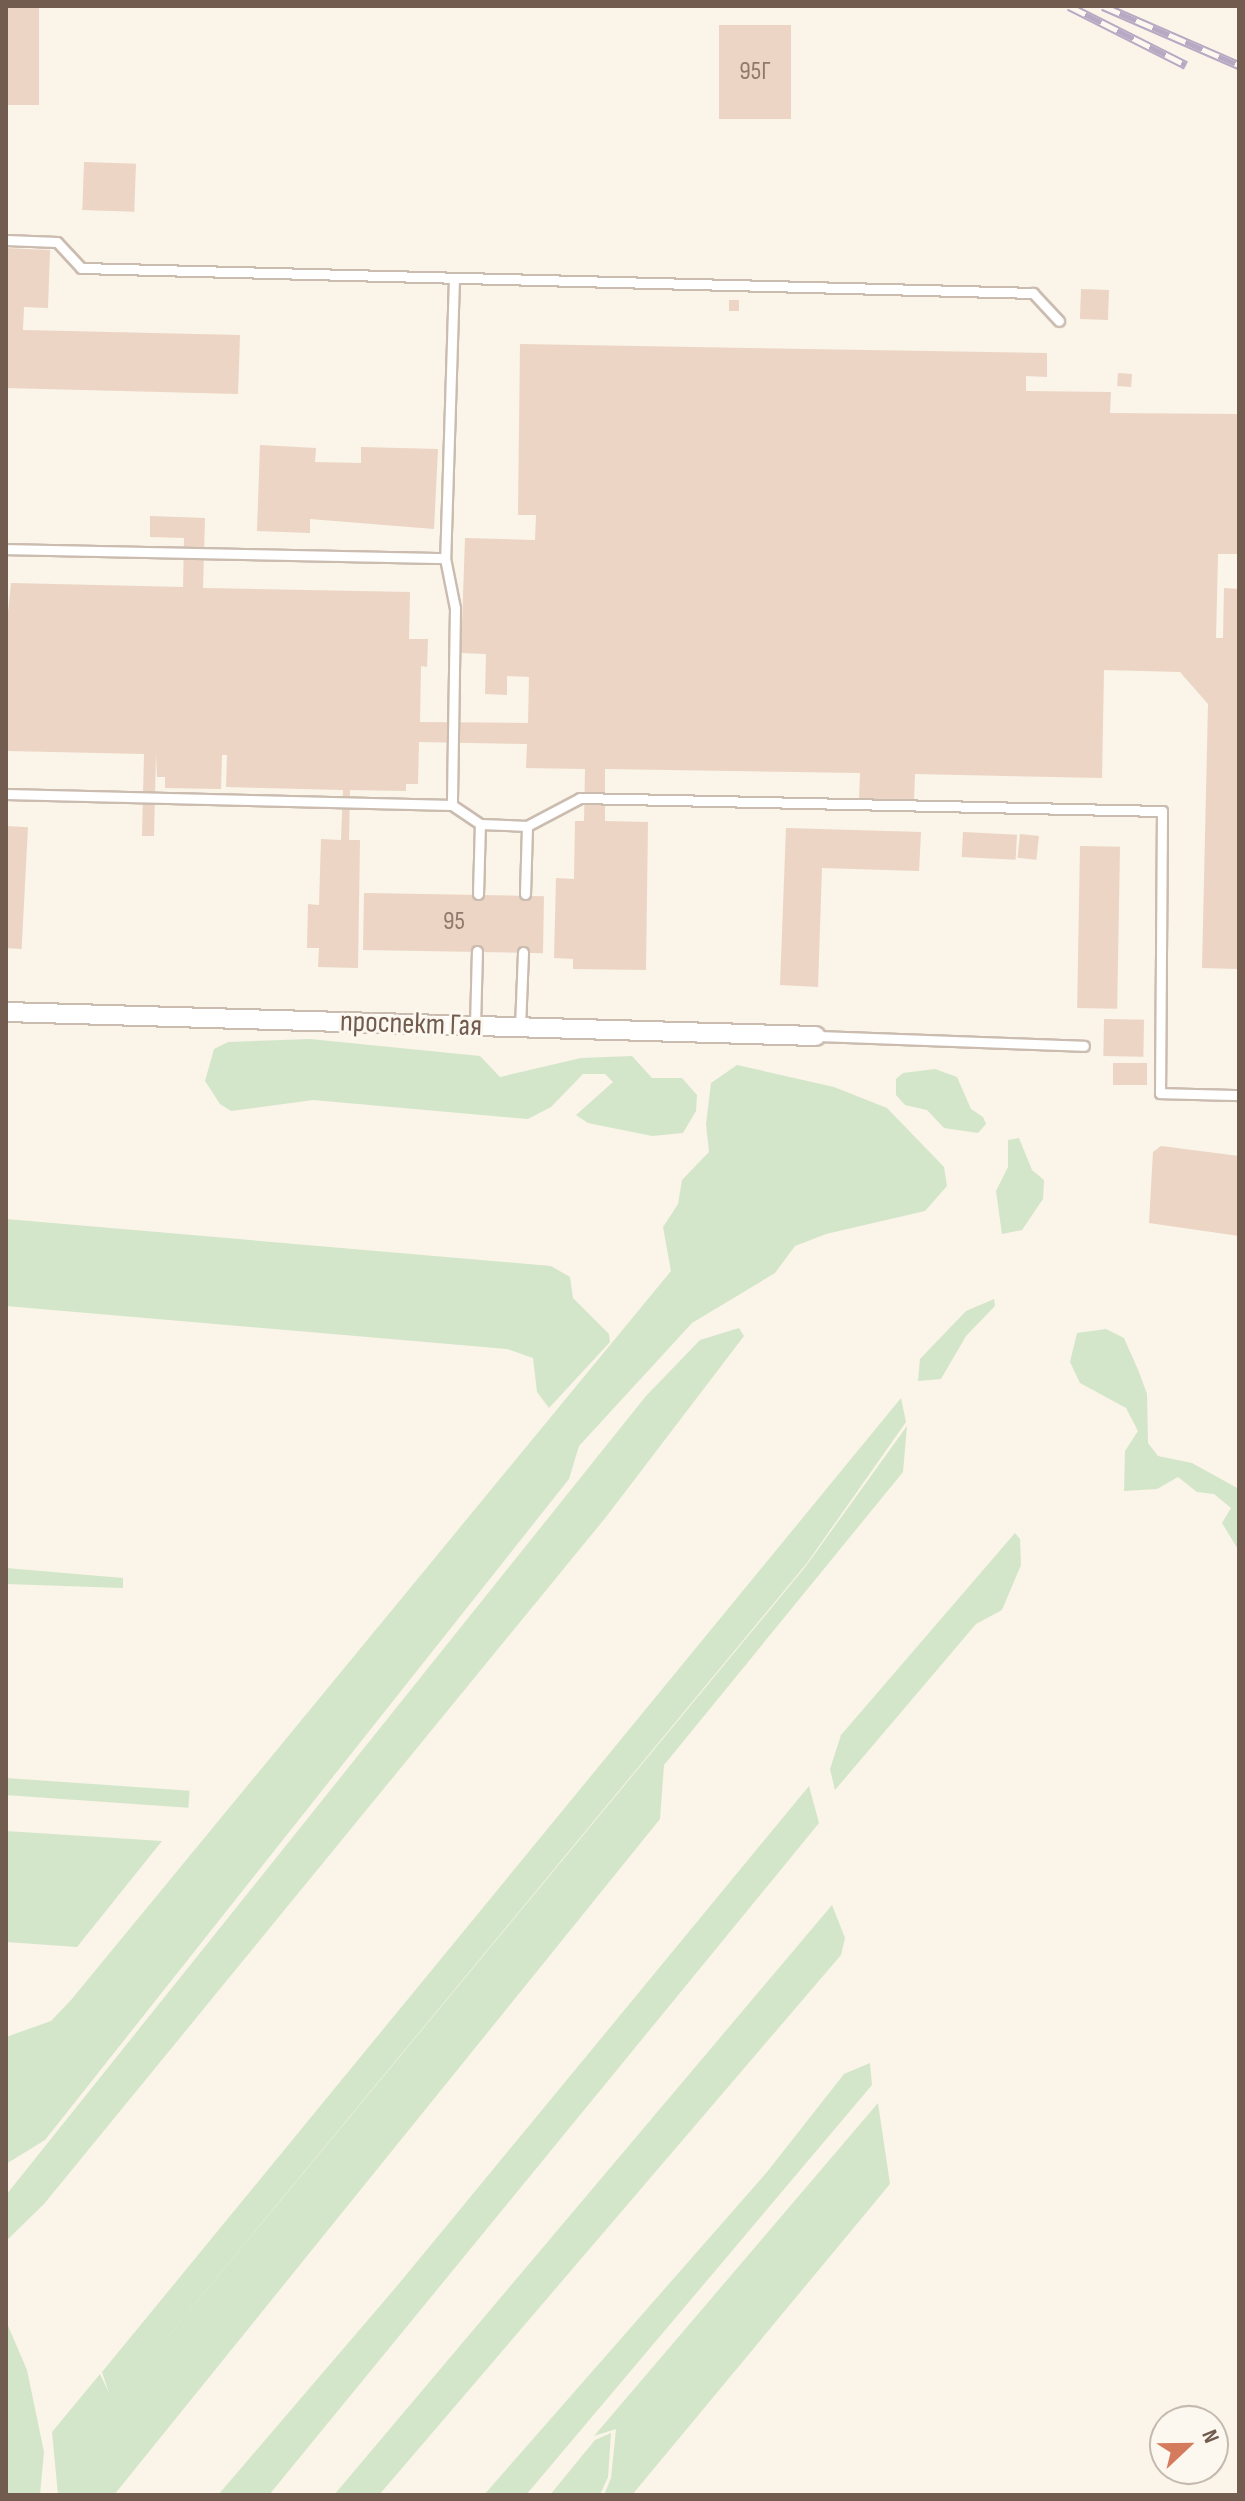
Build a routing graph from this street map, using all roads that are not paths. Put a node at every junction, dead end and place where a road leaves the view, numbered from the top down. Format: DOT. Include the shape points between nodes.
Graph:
graph roads {
  1 [pos="6,240"];
  2 [pos="454,278"];
  3 [pos="1059,321"];
  4 [pos="6,549"];
  5 [pos="445,558"];
  6 [pos="6,794"];
  7 [pos="452,805"];
  8 [pos="480,824"];
  9 [pos="527,826"];
  10 [pos="478,894"];
  11 [pos="525,894"];
  12 [pos="477,951"];
  13 [pos="523,952"];
  14 [pos="6,1012"];
  15 [pos="475,1026"];
  16 [pos="520,1027"];
  17 [pos="816,1036"];
  18 [pos="1084,1046"];
  19 [pos="1239,1095"];
  1 -- 2 [label="lane" via="57,242 81,268"];
  2 -- 3 [label="lane" via="1033,293"];
  2 -- 5 [label="lane"];
  4 -- 5 [label="lane"];
  5 -- 7 [label="lane" via="455,608"];
  6 -- 7 [label="lane"];
  7 -- 8 [label="lane"];
  8 -- 9 [label="lane"];
  8 -- 10 [label="lane"];
  9 -- 11 [label="lane"];
  9 -- 19 [label="lane" via="580,798 1162,811 1160,1093"];
  12 -- 15 [label="lane"];
  13 -- 16 [label="lane"];
  14 -- 15 [label="street, проспект Гая"];
  15 -- 16 [label="street, проспект Гая"];
  16 -- 17 [label="street, проспект Гая"];
  17 -- 18 [label="lane"];
}
